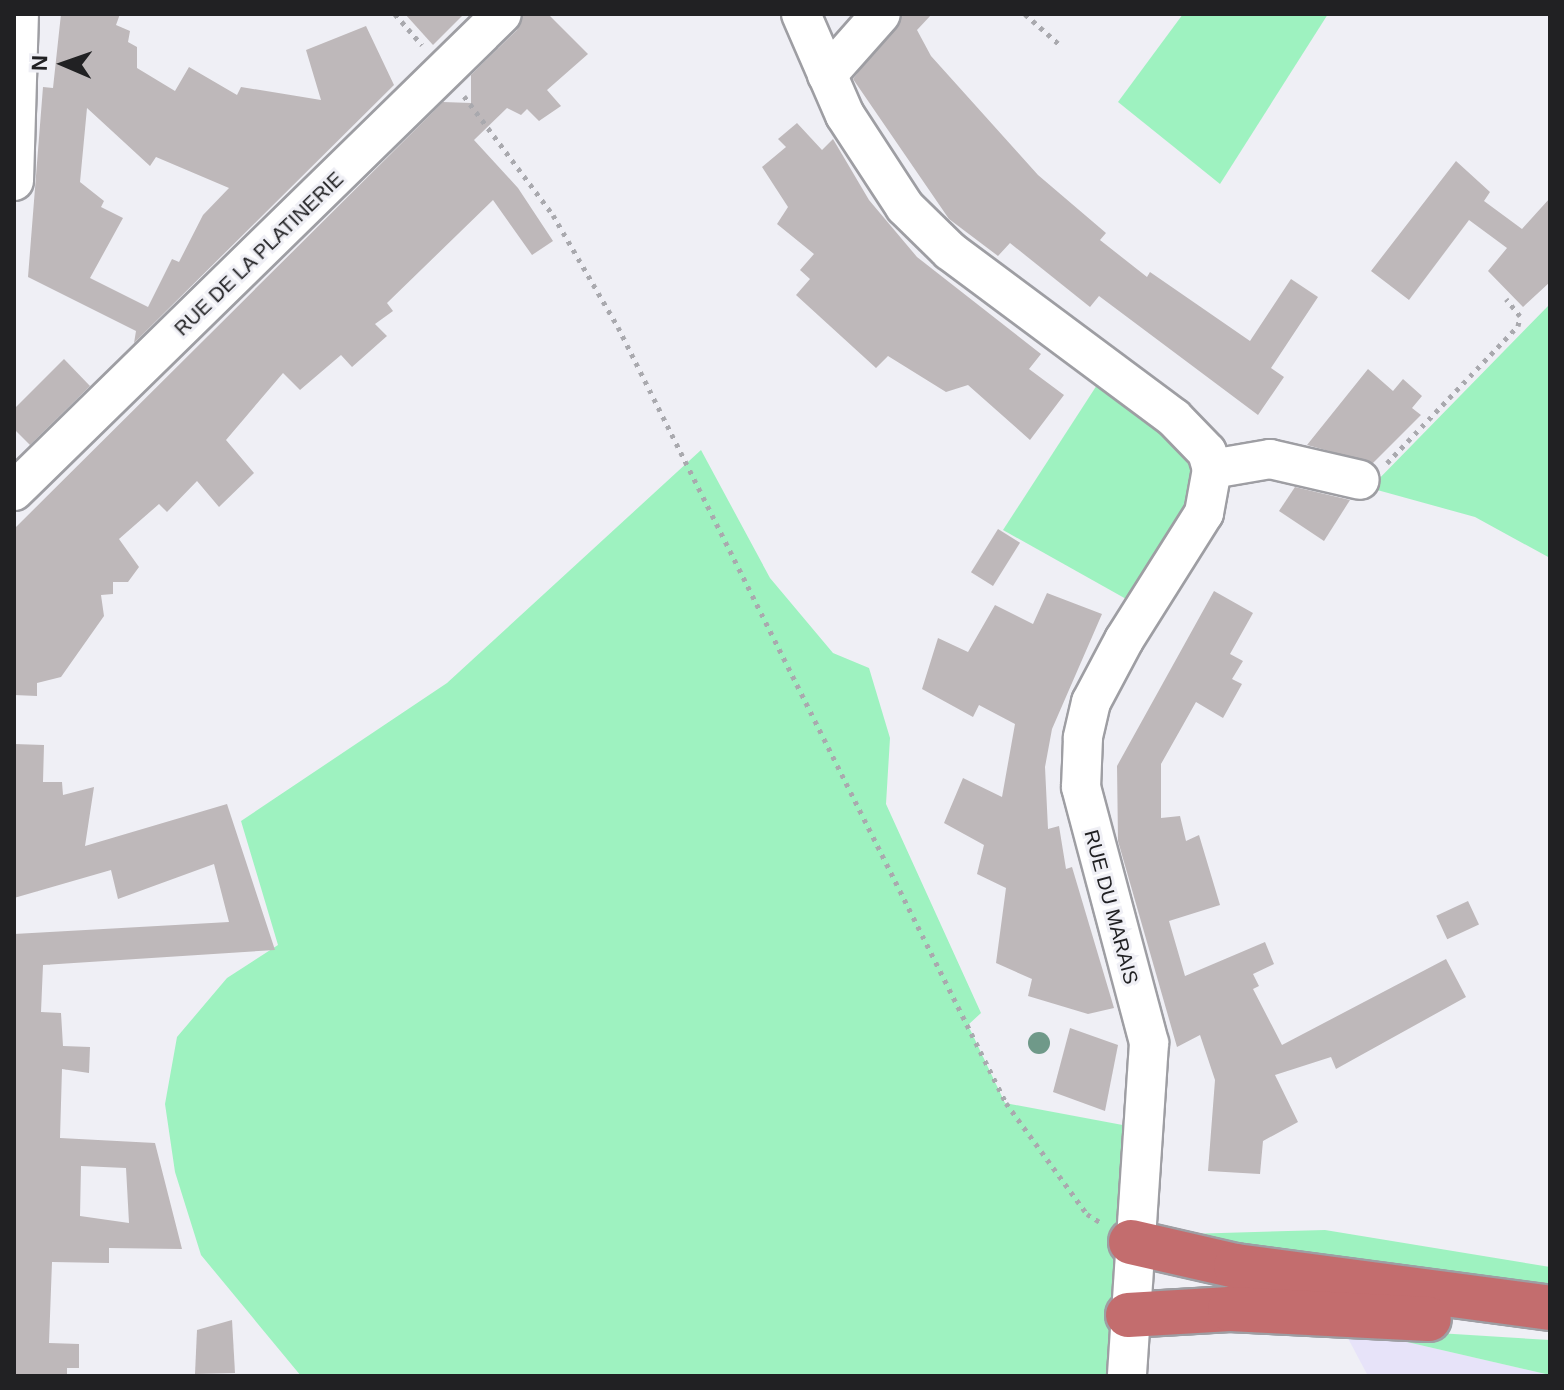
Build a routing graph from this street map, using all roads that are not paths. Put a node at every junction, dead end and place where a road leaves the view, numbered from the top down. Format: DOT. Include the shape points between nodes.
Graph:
graph roads {
  1 [pos="19,14"];
  2 [pos="502,14"];
  3 [pos="801,14"];
  4 [pos="881,14"];
  5 [pos="827,75"];
  6 [pos="14,181"];
  7 [pos="1212,469"];
  8 [pos="1360,480"];
  9 [pos="14,491"];
  10 [pos="1131,1242"];
  11 [pos="1550,1308"];
  12 [pos="1128,1315"];
  13 [pos="1550,1331"];
  14 [pos="1127,1376"];
  1 -- 6 [label="street"];
  2 -- 9 [label="street, RUE DE LA PLATINERIE"];
  3 -- 5 [label="street"];
  4 -- 5 [label="street"];
  5 -- 7 [label="street" via="905,207 950,251 1174,418 1207,452"];
  7 -- 8 [label="street" via="1270,459"];
  7 -- 10 [label="street, RUE DU MARAIS" via="1204,513 1124,640 1091,702 1083,738 1081,787 1149,1043"];
  10 -- 11 [label="highway" via="1236,1266"];
  10 -- 12 [label="street, RUE DU MARAIS"];
  12 -- 13 [label="highway" via="1230,1309"];
  12 -- 14 [label="street, RUE DU MARAIS"];
}
